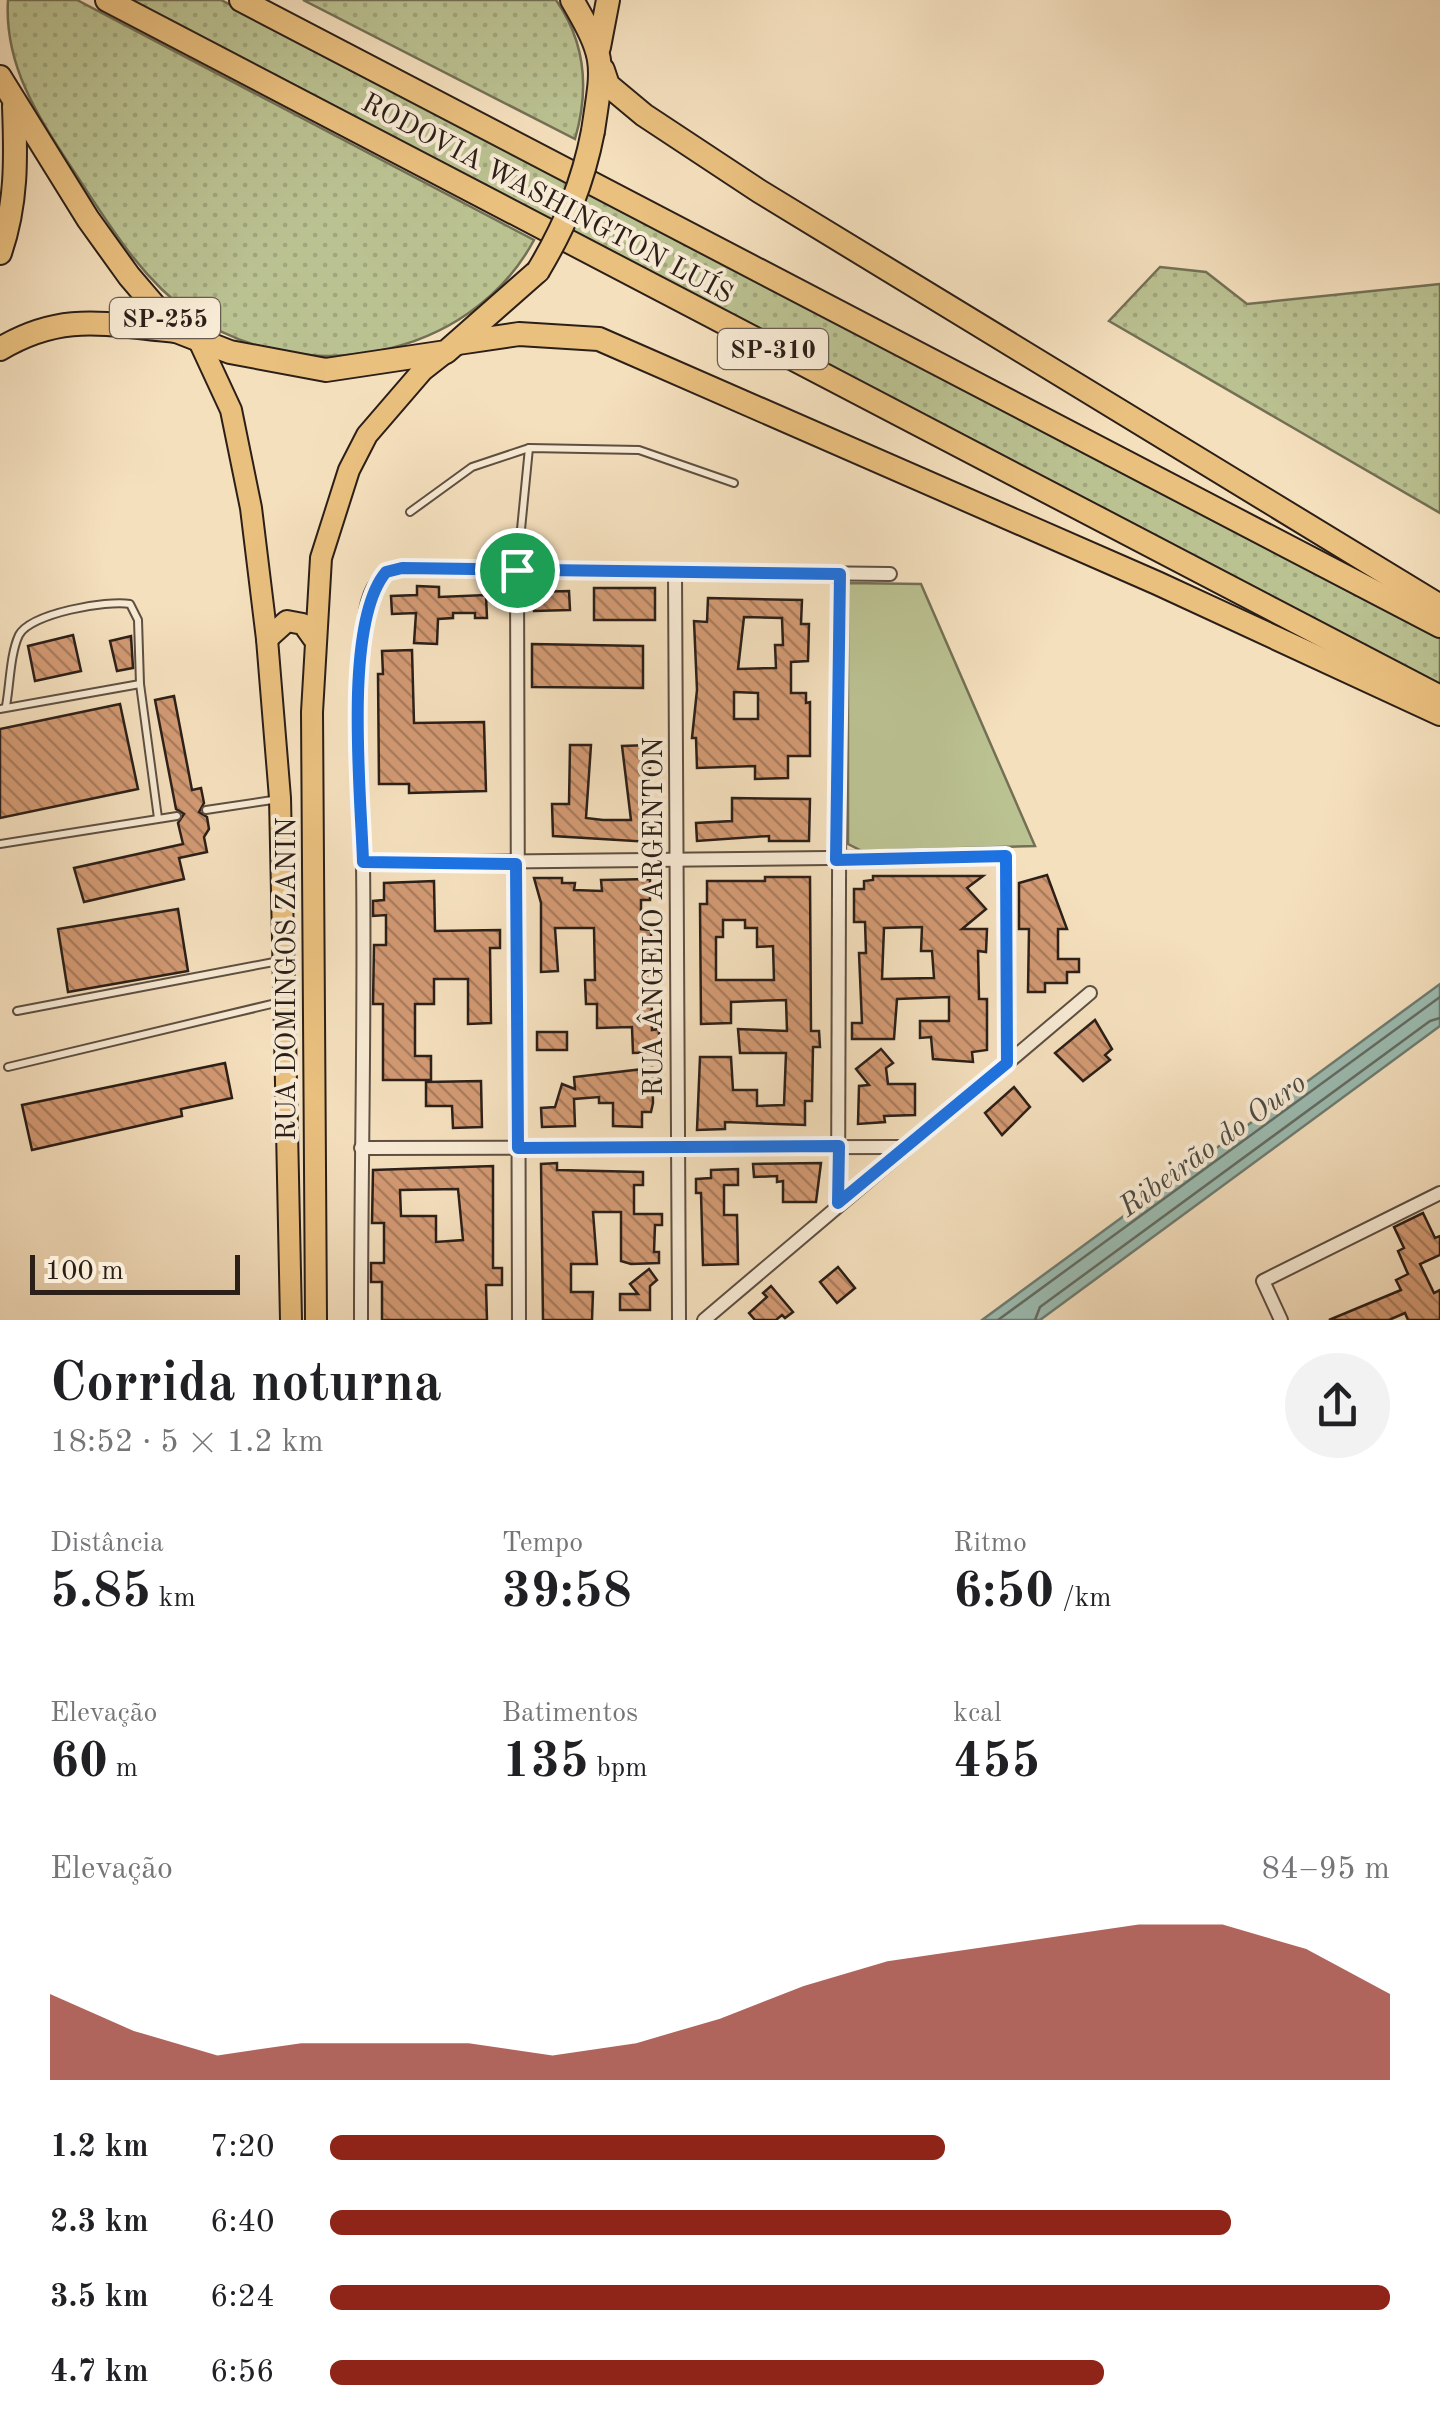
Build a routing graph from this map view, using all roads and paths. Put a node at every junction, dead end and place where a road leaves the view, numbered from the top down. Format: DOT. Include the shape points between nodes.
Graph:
graph roads {
  1 [pos="107,0"];
  2 [pos="240,0"];
  3 [pos="572,0"];
  4 [pos="608,0"];
  5 [pos="601,58"];
  6 [pos="0,76"];
  7 [pos="14,103"];
  8 [pos="0,254"];
  9 [pos="176,331"];
  10 [pos="199,340"];
  11 [pos="452,347"];
  12 [pos="0,349"];
  13 [pos="529,448"];
  14 [pos="734,483"];
  15 [pos="410,512"];
  16 [pos="517,570"];
  17 [pos="675,573"];
  18 [pos="840,574"];
  19 [pos="890,574"];
  20 [pos="1440,606"];
  21 [pos="1440,626"];
  22 [pos="314,638"];
  23 [pos="266,639"];
  24 [pos="140,684"];
  25 [pos="1440,697"];
  26 [pos="3,707"];
  27 [pos="1440,714"];
  28 [pos="280,798"];
  29 [pos="206,810"];
  30 [pos="177,816"];
  31 [pos="158,818"];
  32 [pos="0,844"];
  33 [pos="836,860"];
  34 [pos="363,862"];
  35 [pos="676,863"];
  36 [pos="516,864"];
  37 [pos="285,960"];
  38 [pos="1090,993"];
  39 [pos="286,1000"];
  40 [pos="16,1011"];
  41 [pos="1007,1063"];
  42 [pos="8,1067"];
  43 [pos="839,1146"];
  44 [pos="902,1147"];
  45 [pos="361,1148"];
  46 [pos="518,1148"];
  47 [pos="678,1148"];
  48 [pos="1439,1195"];
  49 [pos="838,1203"];
  50 [pos="291,1320"];
  51 [pos="316,1320"];
  52 [pos="360,1320"];
  53 [pos="519,1320"];
  54 [pos="679,1320"];
  55 [pos="704,1320"];
  56 [pos="1280,1320"];
  1 -- 25 [label="highway, RODOVIA WASHINGTON LUÍS / SP-310"];
  2 -- 21 [label="highway, RODOVIA WASHINGTON LUÍS / SP-310"];
  3 -- 5 [label="highway"];
  4 -- 5 [label="highway"];
  5 -- 11 [label="highway, bridge" via="593,131 571,210 538,271"];
  5 -- 20 [label="highway" via="608,85 759,192"];
  6 -- 7 [label="highway, SP-255"];
  7 -- 8 [label="highway, SP-255" via="17,174"];
  7 -- 9 [label="highway, SP-255" via="88,219"];
  9 -- 10 [label="highway, SP-255"];
  9 -- 12 [label="highway, SP-255" via="78,321 45,327"];
  10 -- 11 [label="highway, SP-255" via="275,364 326,370"];
  10 -- 23 [label="main road, RUA DOMINGOS ZANIN" via="232,410"];
  11 -- 22 [label="main road, RUA DOMINGOS ZANIN" via="377,423 349,470 321,558"];
  11 -- 27 [label="highway" via="518,334 599,339"];
  13 -- 14 [label="lane" via="639,450"];
  13 -- 15 [label="lane" via="472,467"];
  13 -- 16 [label="lane"];
  16 -- 17 [label="street"];
  16 -- 34 [label="street" via="386,572 366,608 358,704"];
  16 -- 36 [label="street"];
  17 -- 18 [label="street"];
  17 -- 35 [label="street, RUA ÂNGELO ARGENTON"];
  18 -- 19 [label="street"];
  18 -- 33 [label="street"];
  22 -- 23 [label="main road" via="303,624 287,621"];
  22 -- 51 [label="main road, RUA DOMINGOS ZANIN"];
  23 -- 28 [label="main road, RUA DOMINGOS ZANIN"];
  24 -- 26 [label="lane"];
  24 -- 26 [label="lane" via="138,620 130,604 112,601 32,622 19,636"];
  24 -- 31 [label="lane"];
  28 -- 29 [label="lane"];
  28 -- 37 [label="main road, RUA DOMINGOS ZANIN"];
  30 -- 31 [label="lane"];
  31 -- 32 [label="lane"];
  33 -- 35 [label="street"];
  33 -- 41 [label="street" via="1006,856"];
  33 -- 43 [label="street"];
  34 -- 36 [label="street"];
  34 -- 45 [label="street"];
  35 -- 36 [label="street"];
  35 -- 47 [label="street, RUA ÂNGELO ARGENTON"];
  36 -- 46 [label="street"];
  37 -- 39 [label="main road, RUA DOMINGOS ZANIN"];
  37 -- 40 [label="lane"];
  38 -- 41 [label="street"];
  39 -- 42 [label="lane"];
  39 -- 50 [label="main road, RUA DOMINGOS ZANIN"];
  41 -- 44 [label="street"];
  43 -- 44 [label="street"];
  43 -- 47 [label="street"];
  43 -- 49 [label="street"];
  44 -- 49 [label="street"];
  45 -- 46 [label="street"];
  45 -- 52 [label="street"];
  46 -- 47 [label="street"];
  46 -- 53 [label="street"];
  47 -- 54 [label="street, RUA ÂNGELO ARGENTON"];
  48 -- 56 [label="street" via="1264,1280"];
  49 -- 55 [label="street"];
}
